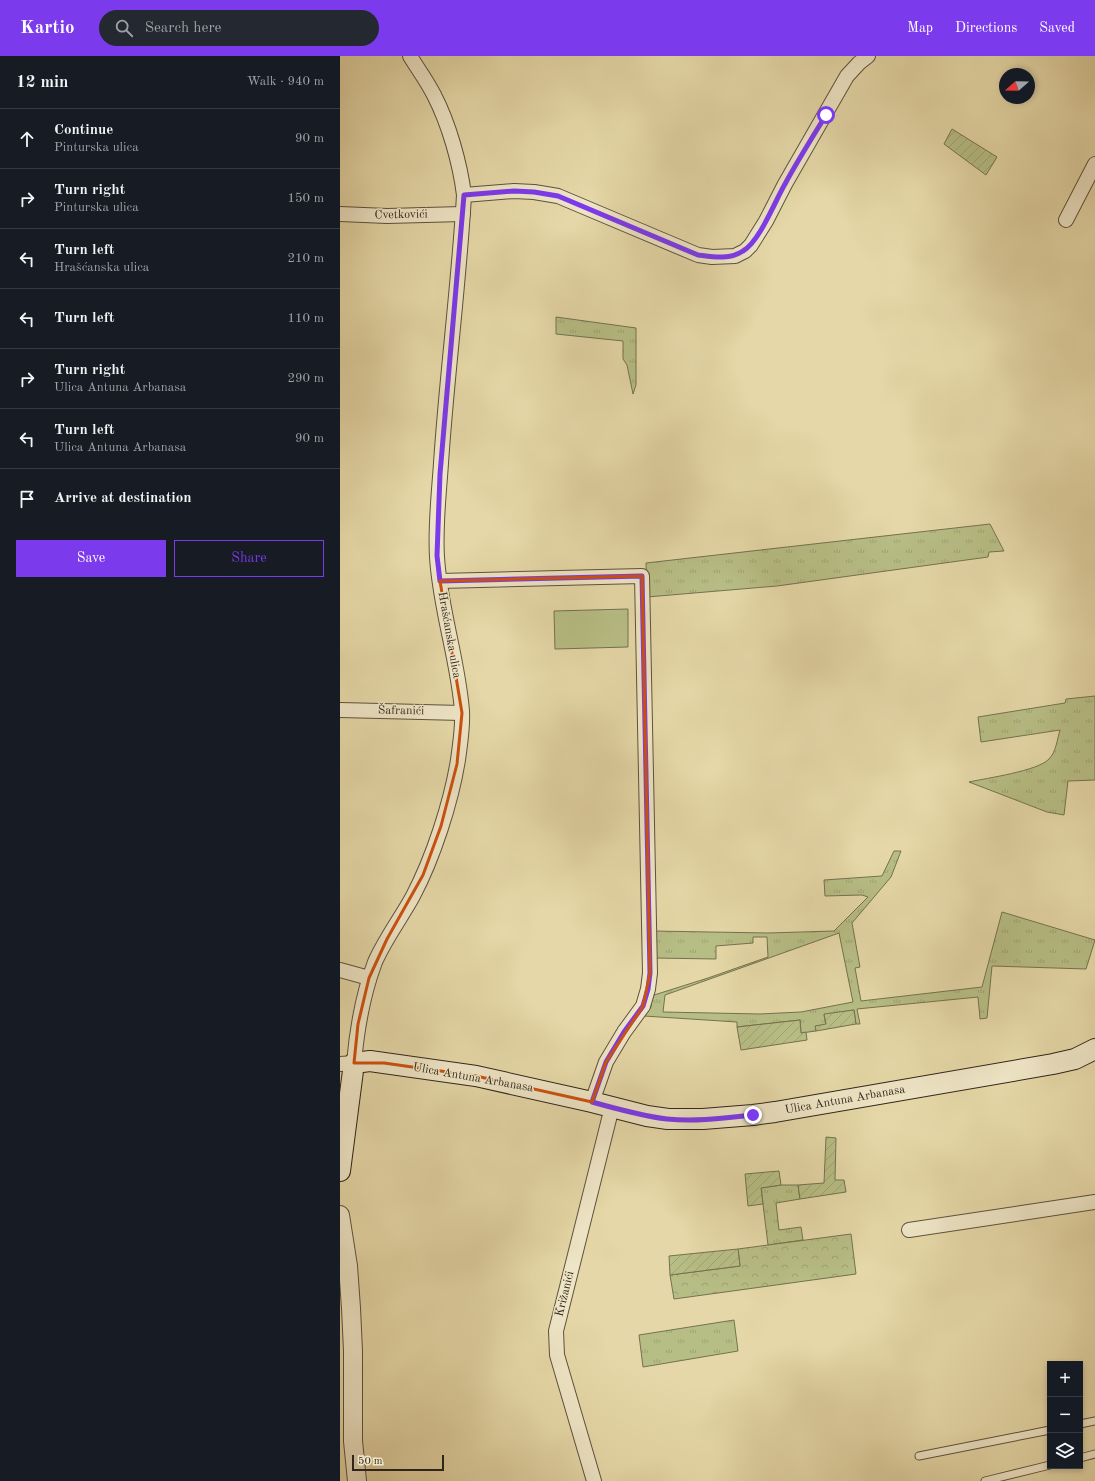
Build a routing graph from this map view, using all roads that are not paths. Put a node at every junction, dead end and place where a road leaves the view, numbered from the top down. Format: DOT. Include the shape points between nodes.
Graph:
graph roads {
  1 [pos="410,56"];
  2 [pos="868,56"];
  3 [pos="1095,164"];
  4 [pos="464,195"];
  5 [pos="340,214"];
  6 [pos="463,214"];
  7 [pos="1066,220"];
  8 [pos="440,581"];
  9 [pos="340,710"];
  10 [pos="462,713"];
  11 [pos="340,970"];
  12 [pos="370,978"];
  13 [pos="1095,1050"];
  14 [pos="347,1063"];
  15 [pos="592,1102"];
  16 [pos="612,1107"];
  17 [pos="340,1171"];
  18 [pos="1095,1202"];
  19 [pos="340,1215"];
  20 [pos="909,1230"];
  21 [pos="344,1266"];
  22 [pos="1095,1421"];
  23 [pos="1083,1423"];
  24 [pos="1047,1431"];
  25 [pos="1095,1454"];
  26 [pos="919,1456"];
  27 [pos="1083,1457"];
  28 [pos="1047,1466"];
  29 [pos="357,1481"];
  30 [pos="594,1481"];
  31 [pos="985,1481"];
  1 -- 4 [label="street, Hrašćanska ulica" via="435,96 457,159"];
  2 -- 4 [label="street" via="847,76 751,245 735,256 698,255 558,196 514,191"];
  3 -- 7 [label="street"];
  4 -- 6 [label="street, Hrašćanska ulica"];
  5 -- 6 [label="street, Cvetkovići"];
  6 -- 8 [label="street, Hrašćanska ulica" via="440,474 437,556"];
  8 -- 10 [label="street, Hrašćanska ulica"];
  8 -- 15 [label="street" via="642,576 650,973 643,1006 606,1062"];
  9 -- 10 [label="street, Šafranići"];
  10 -- 12 [label="street, Hrašćanska ulica" via="455,775 432,853 413,895 377,959"];
  11 -- 12 [label="street"];
  12 -- 14 [label="street, Hrašćanska ulica"];
  13 -- 16 [label="main road, Ulica Antuna Arbanasa" via="1075,1059 1054,1064 753,1115 703,1120 668,1119"];
  14 -- 15 [label="main road, Ulica Antuna Arbanasa" via="370,1061 469,1075"];
  14 -- 17 [label="main road"];
  15 -- 16 [label="main road, Ulica Antuna Arbanasa"];
  16 -- 30 [label="street, Križanići" via="556,1331 557,1354"];
  18 -- 20 [label="street"];
  19 -- 21 [label="street"];
  21 -- 29 [label="street" via="353,1351 353,1441"];
  22 -- 23 [label="lane"];
  24 -- 26 [label="lane"];
  25 -- 27 [label="lane"];
  28 -- 31 [label="lane"];
}
